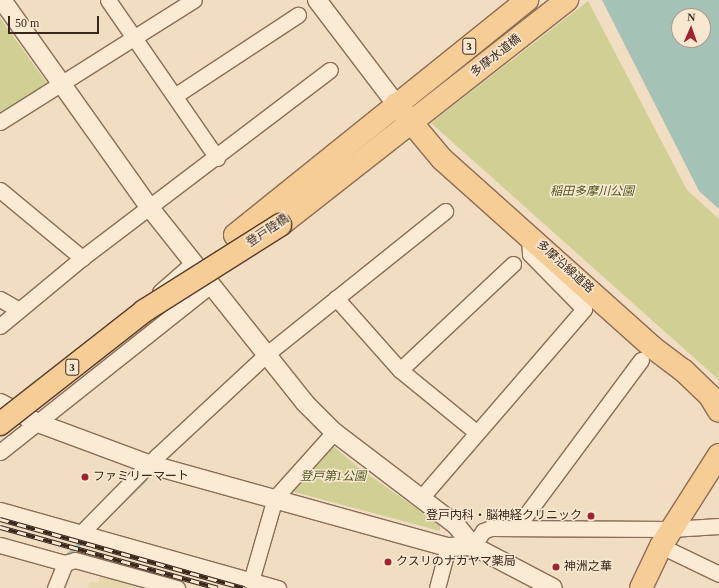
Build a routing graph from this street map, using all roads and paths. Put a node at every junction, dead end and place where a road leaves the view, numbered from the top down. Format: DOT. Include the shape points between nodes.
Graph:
graph roads {
  1 [pos="2,0"];
  2 [pos="108,0"];
  3 [pos="194,0"];
  4 [pos="317,0"];
  5 [pos="527,0"];
  6 [pos="567,0"];
  7 [pos="298,14"];
  8 [pos="134,36"];
  9 [pos="330,70"];
  10 [pos="63,83"];
  11 [pos="176,95"];
  12 [pos="403,98"];
  13 [pos="417,117"];
  14 [pos="0,121"];
  15 [pos="217,158"];
  16 [pos="0,190"];
  17 [pos="150,208"];
  18 [pos="445,211"];
  19 [pos="529,234"];
  20 [pos="82,258"];
  21 [pos="193,263"];
  22 [pos="513,264"];
  23 [pos="211,285"];
  24 [pos="336,298"];
  25 [pos="0,299"];
  26 [pos="19,310"];
  27 [pos="144,311"];
  28 [pos="0,326"];
  29 [pos="268,353"];
  30 [pos="641,360"];
  31 [pos="400,370"];
  32 [pos="716,403"];
  33 [pos="3,414"];
  34 [pos="38,423"];
  35 [pos="334,432"];
  36 [pos="476,432"];
  37 [pos="0,452"];
  38 [pos="719,455"];
  39 [pos="148,464"];
  40 [pos="275,498"];
  41 [pos="420,500"];
  42 [pos="0,510"];
  43 [pos="719,526"];
  44 [pos="517,527"];
  45 [pos="87,533"];
  46 [pos="666,537"];
  47 [pos="0,545"];
  48 [pos="473,546"];
  49 [pos="448,547"];
  50 [pos="66,564"];
  51 [pos="719,574"];
  52 [pos="251,581"];
  53 [pos="56,588"];
  54 [pos="177,588"];
  55 [pos="278,588"];
  56 [pos="437,588"];
  57 [pos="553,588"];
  58 [pos="641,588"];
  1 -- 10 [label="street"];
  2 -- 8 [label="street"];
  3 -- 8 [label="street"];
  4 -- 12 [label="street"];
  5 -- 12 [label="main road, 多摩水道橋 / 3"];
  6 -- 13 [label="main road, 多摩水道橋 / 3"];
  7 -- 11 [label="street"];
  8 -- 10 [label="street"];
  8 -- 11 [label="street"];
  9 -- 15 [label="street"];
  10 -- 14 [label="street"];
  10 -- 17 [label="street"];
  11 -- 15 [label="street"];
  12 -- 13 [label="main road, 多摩沿線道路"];
  12 -- 27 [label="main road, 登戸陸橋 / 3, bridge"];
  13 -- 19 [label="main road, 多摩沿線道路" via="442,158"];
  13 -- 27 [label="main road, 登戸陸橋 / 3, bridge" via="280,225"];
  15 -- 17 [label="street"];
  16 -- 20 [label="street"];
  17 -- 20 [label="street"];
  17 -- 21 [label="street"];
  18 -- 24 [label="street"];
  19 -- 32 [label="main road, 多摩沿線道路"];
  19 -- 36 [label="street" via="530,254 584,308"];
  20 -- 26 [label="street"];
  21 -- 23 [label="street"];
  21 -- 33 [label="street"];
  22 -- 31 [label="street"];
  23 -- 29 [label="street"];
  23 -- 34 [label="street"];
  24 -- 29 [label="street"];
  24 -- 31 [label="street"];
  25 -- 26 [label="street"];
  26 -- 28 [label="street"];
  27 -- 33 [label="main road, 登戸陸橋 / 3, bridge"];
  29 -- 35 [label="street" via="305,403"];
  29 -- 39 [label="street"];
  30 -- 44 [label="street"];
  31 -- 36 [label="street"];
  33 -- 34 [label="street"];
  34 -- 37 [label="street"];
  34 -- 39 [label="street"];
  35 -- 40 [label="street"];
  35 -- 41 [label="street"];
  36 -- 41 [label="street"];
  38 -- 46 [label="main road"];
  39 -- 40 [label="street"];
  39 -- 45 [label="street"];
  40 -- 49 [label="street"];
  40 -- 52 [label="street"];
  41 -- 48 [label="street" via="456,525"];
  42 -- 45 [label="street"];
  43 -- 46 [label="street"];
  44 -- 46 [label="street"];
  44 -- 48 [label="street" via="491,528 483,531"];
  45 -- 52 [label="street"];
  46 -- 51 [label="street"];
  46 -- 58 [label="main road"];
  47 -- 50 [label="street"];
  48 -- 49 [label="street"];
  48 -- 57 [label="street"];
  49 -- 56 [label="street"];
  50 -- 53 [label="street"];
  50 -- 54 [label="street" via="76,560"];
  52 -- 55 [label="street"];
}
